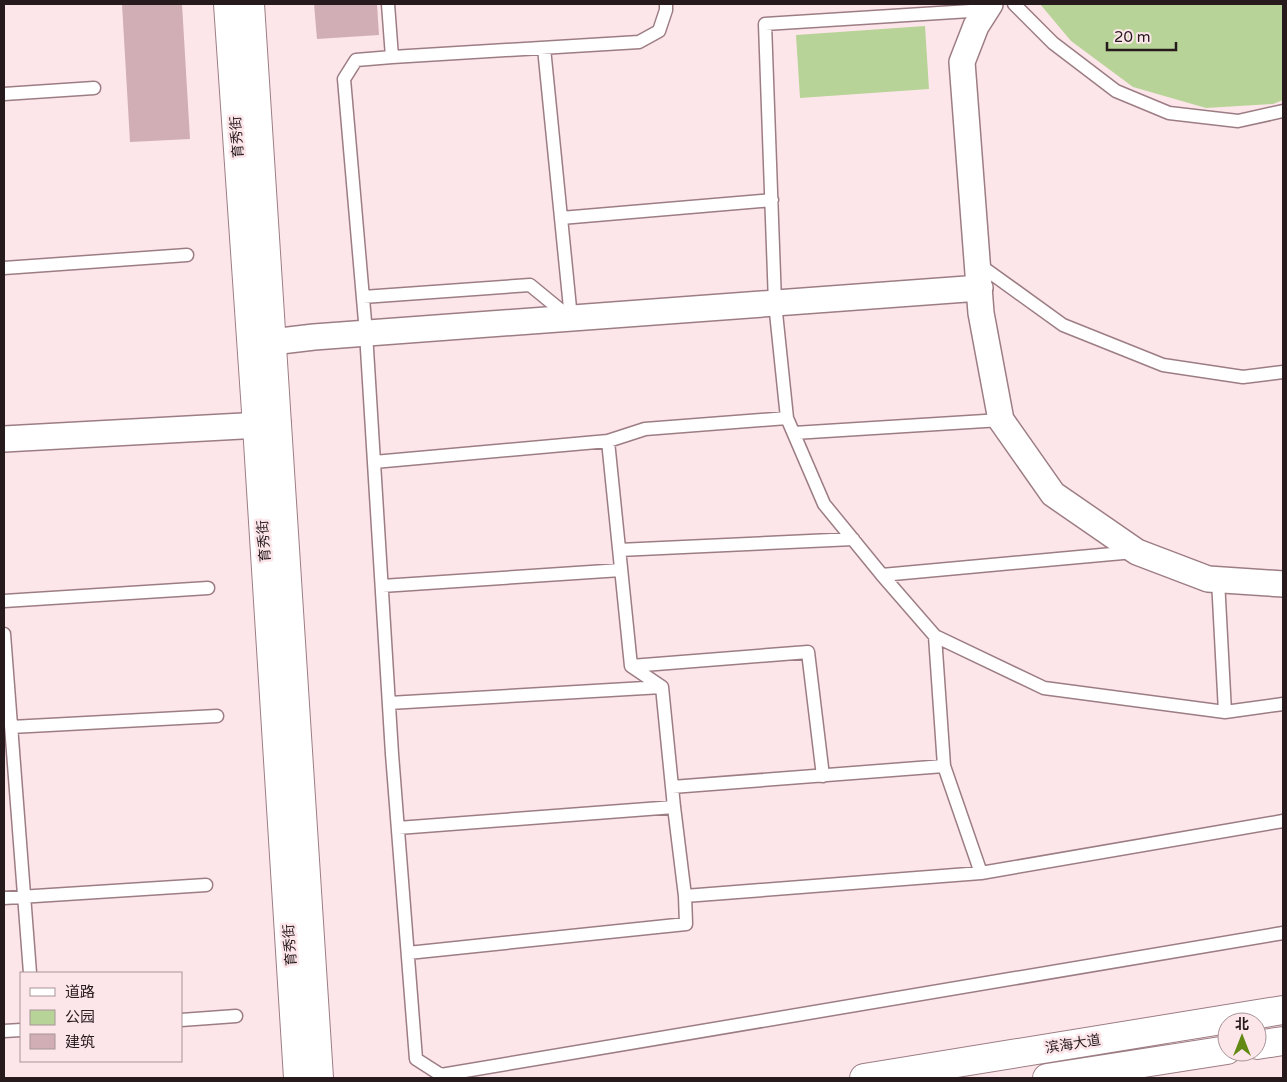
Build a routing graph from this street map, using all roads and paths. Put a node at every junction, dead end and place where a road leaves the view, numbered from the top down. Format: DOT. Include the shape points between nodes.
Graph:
graph roads {
  1 [pos="228,4"];
  2 [pos="250,4"];
  3 [pos="388,4"];
  4 [pos="666,4"];
  5 [pos="1014,4"];
  6 [pos="988,7"];
  7 [pos="544,48"];
  8 [pos="392,57"];
  9 [pos="94,88"];
  10 [pos="4,94"];
  11 [pos="1283,111"];
  12 [pos="772,200"];
  13 [pos="561,218"];
  14 [pos="186,255"];
  15 [pos="977,263"];
  16 [pos="4,268"];
  17 [pos="980,288"];
  18 [pos="363,297"];
  19 [pos="776,303"];
  20 [pos="571,318"];
  21 [pos="366,333"];
  22 [pos="272,342"];
  23 [pos="1283,372"];
  24 [pos="787,418"];
  25 [pos="1001,420"];
  26 [pos="268,425"];
  27 [pos="794,433"];
  28 [pos="4,439"];
  29 [pos="608,441"];
  30 [pos="374,462"];
  31 [pos="853,539"];
  32 [pos="619,550"];
  33 [pos="1137,552"];
  34 [pos="621,570"];
  35 [pos="882,575"];
  36 [pos="1218,580"];
  37 [pos="1283,584"];
  38 [pos="382,586"];
  39 [pos="208,588"];
  40 [pos="4,600"];
  41 [pos="4,634"];
  42 [pos="935,636"];
  43 [pos="630,666"];
  44 [pos="662,687"];
  45 [pos="6,695"];
  46 [pos="389,703"];
  47 [pos="1283,704"];
  48 [pos="1225,712"];
  49 [pos="217,716"];
  50 [pos="11,727"];
  51 [pos="944,766"];
  52 [pos="822,776"];
  53 [pos="672,787"];
  54 [pos="10,789"];
  55 [pos="674,807"];
  56 [pos="1283,821"];
  57 [pos="398,828"];
  58 [pos="981,873"];
  59 [pos="206,885"];
  60 [pos="24,896"];
  61 [pos="685,896"];
  62 [pos="4,898"];
  63 [pos="1283,933"];
  64 [pos="408,953"];
  65 [pos="30,972"];
  66 [pos="1283,1010"];
  67 [pos="236,1016"];
  68 [pos="182,1020"];
  69 [pos="20,1030"];
  70 [pos="4,1031"];
  71 [pos="1283,1041"];
  72 [pos="1267,1043"];
  73 [pos="1217,1052"];
  74 [pos="298,1078"];
  75 [pos="319,1078"];
  76 [pos="864,1078"];
  77 [pos="1047,1078"];
  1 -- 26 [label="street, 育秀街"];
  2 -- 22 [label="street, 育秀街"];
  3 -- 8 [label="lane"];
  4 -- 7 [label="lane" via="659,31 639,42"];
  5 -- 11 [label="lane" via="1053,43 1116,91 1169,113 1238,121"];
  6 -- 12 [label="lane" via="765,24"];
  6 -- 15 [label="street" via="976,26 962,62"];
  7 -- 8 [label="lane"];
  7 -- 13 [label="lane"];
  8 -- 18 [label="lane" via="356,60 344,78"];
  9 -- 10 [label="lane"];
  12 -- 13 [label="lane"];
  12 -- 19 [label="lane"];
  13 -- 20 [label="lane"];
  14 -- 16 [label="lane"];
  15 -- 17 [label="street"];
  15 -- 23 [label="lane" via="1063,325 1163,366 1242,377"];
  17 -- 19 [label="street"];
  17 -- 25 [label="street" via="981,313"];
  18 -- 20 [label="lane" via="530,285"];
  18 -- 21 [label="lane"];
  19 -- 20 [label="street"];
  19 -- 24 [label="lane"];
  20 -- 21 [label="street"];
  21 -- 22 [label="street"];
  21 -- 30 [label="lane"];
  22 -- 26 [label="street, 育秀街"];
  24 -- 27 [label="lane"];
  24 -- 29 [label="lane" via="645,430"];
  25 -- 27 [label="lane"];
  25 -- 33 [label="street" via="1053,494"];
  26 -- 28 [label="street"];
  26 -- 74 [label="street, 育秀街"];
  26 -- 75 [label="street, 育秀街"];
  27 -- 31 [label="lane" via="824,504"];
  29 -- 30 [label="lane"];
  29 -- 32 [label="lane"];
  30 -- 38 [label="lane"];
  31 -- 32 [label="lane"];
  31 -- 35 [label="lane"];
  32 -- 34 [label="lane"];
  33 -- 35 [label="lane"];
  33 -- 36 [label="street"];
  34 -- 38 [label="lane"];
  34 -- 43 [label="lane"];
  35 -- 42 [label="lane"];
  36 -- 37 [label="street"];
  36 -- 48 [label="lane"];
  38 -- 46 [label="lane"];
  39 -- 40 [label="lane"];
  41 -- 45 [label="lane"];
  42 -- 48 [label="lane" via="1044,688"];
  42 -- 51 [label="lane"];
  43 -- 44 [label="lane"];
  43 -- 52 [label="lane" via="808,652"];
  44 -- 46 [label="lane"];
  44 -- 53 [label="lane"];
  45 -- 50 [label="lane"];
  46 -- 57 [label="lane"];
  47 -- 48 [label="lane"];
  49 -- 50 [label="lane"];
  50 -- 54 [label="lane"];
  51 -- 52 [label="lane"];
  51 -- 58 [label="lane"];
  52 -- 53 [label="lane"];
  53 -- 55 [label="lane"];
  54 -- 60 [label="lane"];
  55 -- 57 [label="lane"];
  55 -- 61 [label="lane"];
  56 -- 58 [label="lane"];
  57 -- 64 [label="lane"];
  58 -- 61 [label="lane"];
  59 -- 60 [label="lane"];
  60 -- 62 [label="lane"];
  60 -- 65 [label="lane"];
  61 -- 64 [label="lane" via="686,924"];
  63 -- 64 [label="lane" via="441,1075 416,1058"];
  66 -- 76 [label="street, 滨海大道"];
  67 -- 68 [label="lane"];
  69 -- 70 [label="lane"];
  71 -- 72 [label="street"];
  73 -- 77 [label="street"];
}
